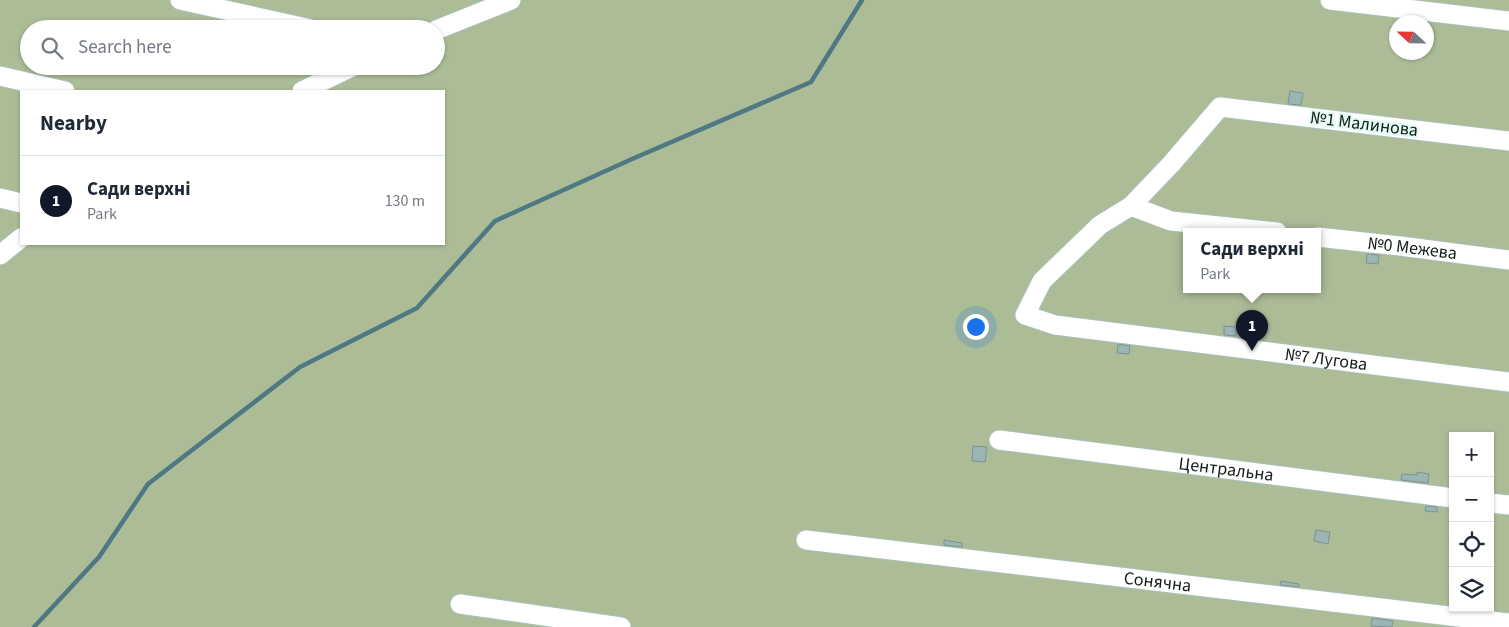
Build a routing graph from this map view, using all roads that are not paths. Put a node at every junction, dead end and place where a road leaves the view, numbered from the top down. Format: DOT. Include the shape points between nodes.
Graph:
graph roads {
  1 [pos="180,0"];
  2 [pos="511,0"];
  3 [pos="1330,0"];
  4 [pos="270,20"];
  5 [pos="1509,21"];
  6 [pos="445,26"];
  7 [pos="335,75"];
  8 [pos="0,76"];
  9 [pos="61,90"];
  10 [pos="304,90"];
  11 [pos="1509,141"];
  12 [pos="0,198"];
  13 [pos="20,203"];
  14 [pos="1131,206"];
  15 [pos="1238,228"];
  16 [pos="1321,236"];
  17 [pos="20,239"];
  18 [pos="0,255"];
  19 [pos="1509,260"];
  20 [pos="1509,382"];
  21 [pos="998,440"];
  22 [pos="1449,497"];
  23 [pos="1494,503"];
  24 [pos="1509,505"];
  25 [pos="806,540"];
  26 [pos="460,604"];
  27 [pos="1509,623"];
  28 [pos="621,627"];
  1 -- 4 [label="lane"];
  2 -- 6 [label="lane"];
  3 -- 5 [label="lane"];
  7 -- 10 [label="lane"];
  8 -- 9 [label="lane"];
  11 -- 14 [label="lane, №1 Малинова" via="1220,107"];
  12 -- 13 [label="lane"];
  14 -- 15 [label="lane" via="1171,221"];
  14 -- 20 [label="lane, №7 Лугова" via="1100,225 1042,281 1026,315 1054,325"];
  16 -- 19 [label="lane, №0 Межева"];
  17 -- 18 [label="lane"];
  21 -- 22 [label="lane, Центральна"];
  23 -- 24 [label="lane"];
  25 -- 27 [label="lane, Сонячна"];
  26 -- 28 [label="lane"];
}
